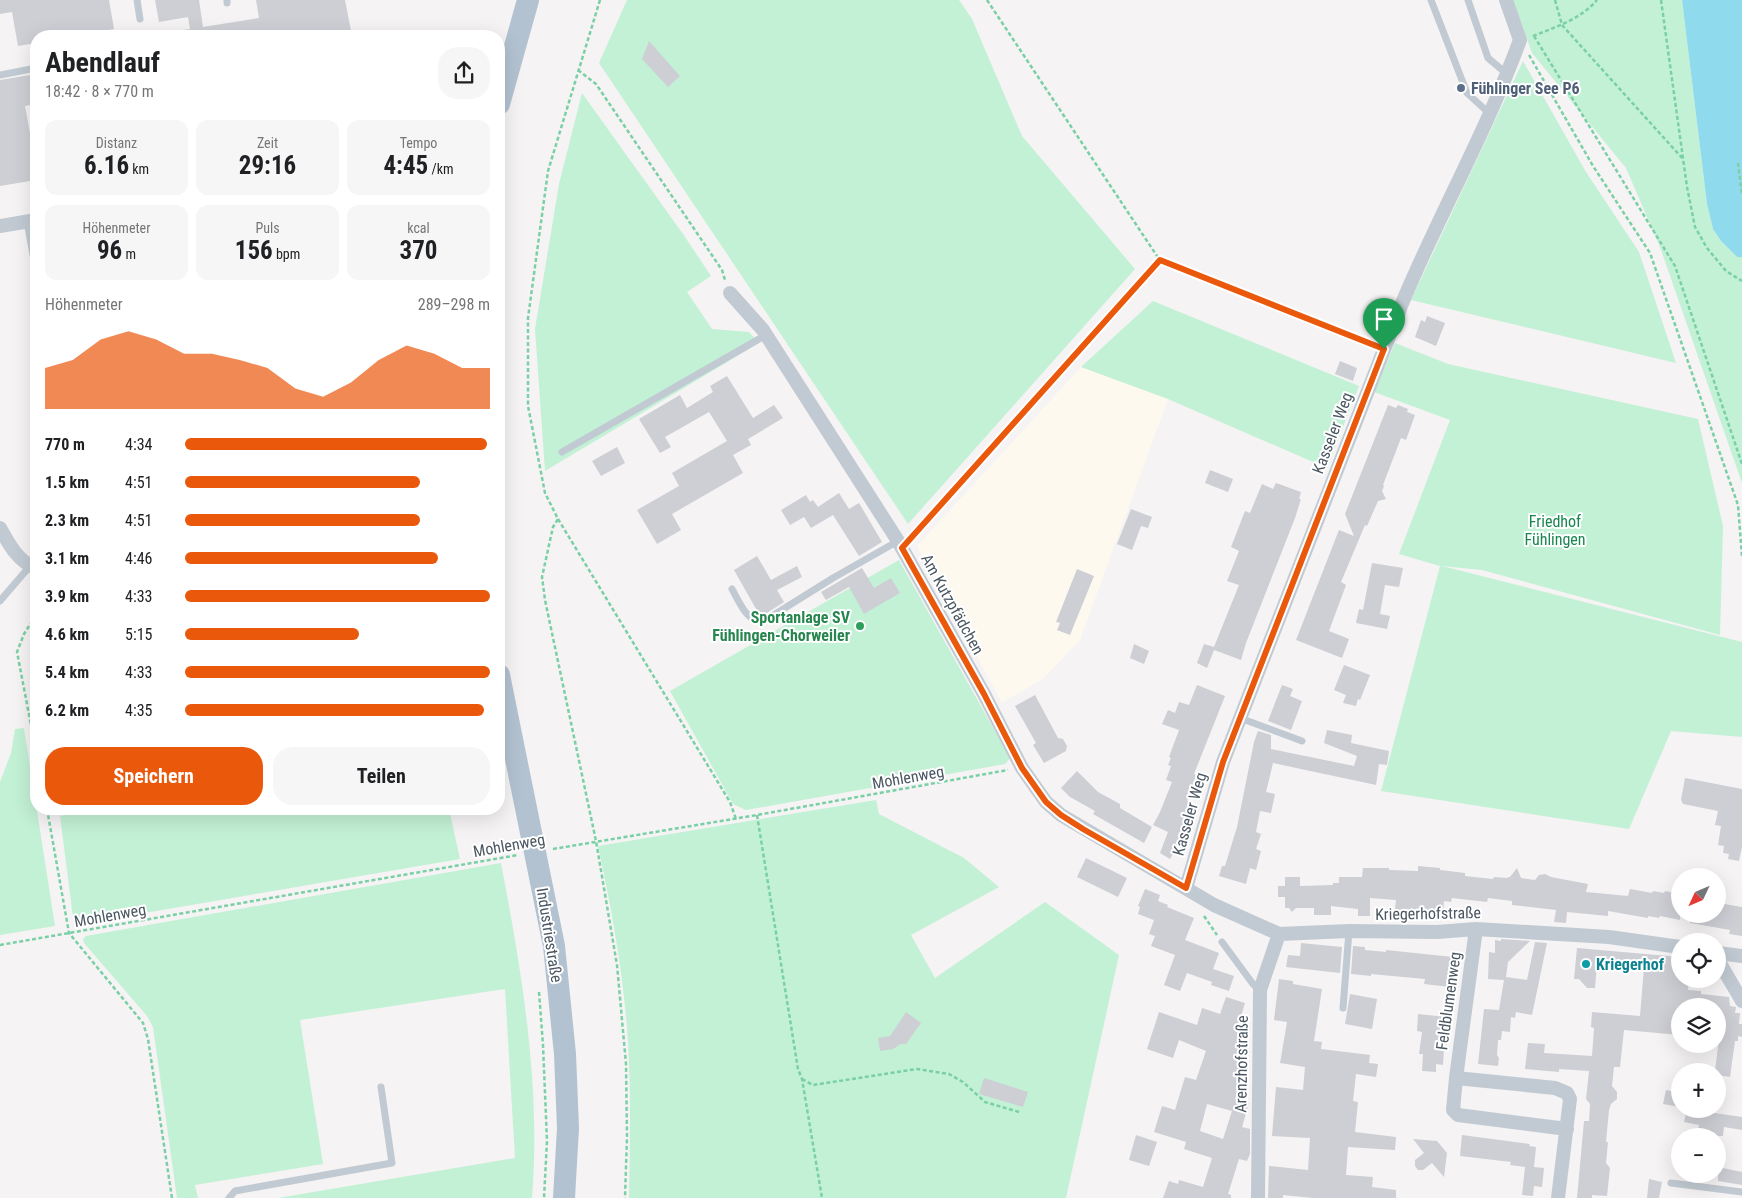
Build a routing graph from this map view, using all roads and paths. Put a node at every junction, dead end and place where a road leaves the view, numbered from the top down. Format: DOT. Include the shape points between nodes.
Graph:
graph roads {
  1 [pos="137,0"];
  2 [pos="528,0"];
  3 [pos="600,0"];
  4 [pos="987,0"];
  5 [pos="1431,0"];
  6 [pos="1468,0"];
  7 [pos="1506,0"];
  8 [pos="1555,0"];
  9 [pos="1597,0"];
  10 [pos="1662,0"];
  11 [pos="140,18"];
  12 [pos="1562,25"];
  13 [pos="1534,35"];
  14 [pos="1520,40"];
  15 [pos="30,69"];
  16 [pos="578,70"];
  17 [pos="0,75"];
  18 [pos="1508,75"];
  19 [pos="505,82"];
  20 [pos="1490,114"];
  21 [pos="1684,160"];
  22 [pos="1738,163"];
  23 [pos="1742,195"];
  24 [pos="30,221"];
  25 [pos="0,226"];
  26 [pos="1160,260"];
  27 [pos="1742,281"];
  28 [pos="730,293"];
  29 [pos="766,335"];
  30 [pos="1384,349"];
  31 [pos="562,452"];
  32 [pos="1742,464"];
  33 [pos="558,520"];
  34 [pos="0,528"];
  35 [pos="900,544"];
  36 [pos="1742,557"];
  37 [pos="30,564"];
  38 [pos="30,569"];
  39 [pos="732,589"];
  40 [pos="0,601"];
  41 [pos="30,624"];
  42 [pos="1240,718"];
  43 [pos="30,720"];
  44 [pos="505,720"];
  45 [pos="1302,742"];
  46 [pos="1022,768"];
  47 [pos="48,815"];
  48 [pos="757,815"];
  49 [pos="736,819"];
  50 [pos="596,841"];
  51 [pos="523,857"];
  52 [pos="1186,888"];
  53 [pos="1476,929"];
  54 [pos="1349,931"];
  55 [pos="69,933"];
  56 [pos="1279,934"];
  57 [pos="1222,942"];
  58 [pos="0,945"];
  59 [pos="1671,946"];
  60 [pos="1726,954"];
  61 [pos="1742,956"];
  62 [pos="1726,974"];
  63 [pos="538,990"];
  64 [pos="1260,990"];
  65 [pos="1742,1001"];
  66 [pos="1343,1008"];
  67 [pos="802,1078"];
  68 [pos="1456,1078"];
  69 [pos="381,1087"];
  70 [pos="1019,1112"];
  71 [pos="1567,1129"];
  72 [pos="1671,1183"];
  73 [pos="1742,1192"];
  74 [pos="172,1198"];
  75 [pos="229,1198"];
  76 [pos="544,1198"];
  77 [pos="564,1198"];
  78 [pos="625,1198"];
  79 [pos="822,1198"];
  80 [pos="1258,1198"];
  81 [pos="1558,1198"];
  1 -- 11 [label="lane"];
  2 -- 19 [label="main road"];
  3 -- 16 [label="path"];
  4 -- 26 [label="path"];
  5 -- 20 [label="lane" via="1467,93"];
  6 -- 18 [label="lane" via="1488,58"];
  7 -- 14 [label="street"];
  8 -- 12 [label="path"];
  9 -- 12 [label="path"];
  10 -- 21 [label="path"];
  12 -- 13 [label="path"];
  12 -- 21 [label="path"];
  13 -- 14 [label="path"];
  13 -- 32 [label="path" via="1674,266"];
  14 -- 18 [label="street, Kasseler Weg"];
  14 -- 36 [label="path" via="1593,166 1650,252 1738,505"];
  15 -- 17 [label="lane"];
  16 -- 28 [label="path" via="602,92 722,270"];
  16 -- 33 [label="path" via="548,171 528,318 528,406 545,493"];
  18 -- 20 [label="street, Kasseler Weg"];
  20 -- 30 [label="street, Kasseler Weg" via="1422,256"];
  21 -- 27 [label="path" via="1695,227 1726,271"];
  22 -- 23 [label="path"];
  24 -- 25 [label="street"];
  26 -- 30 [label="path"];
  26 -- 35 [label="path"];
  28 -- 29 [label="street, Am Kutzpfädchen"];
  29 -- 31 [label="lane"];
  29 -- 35 [label="street, Am Kutzpfädchen"];
  30 -- 42 [label="street, Kasseler Weg"];
  33 -- 49 [label="path" via="730,802"];
  33 -- 50 [label="path" via="553,527 542,577"];
  34 -- 37 [label="street" via="13,551"];
  35 -- 39 [label="lane" via="833,578 764,621 753,620"];
  35 -- 46 [label="street, Am Kutzpfädchen"];
  38 -- 40 [label="lane"];
  41 -- 43 [label="path" via="17,652"];
  42 -- 45 [label="lane"];
  42 -- 52 [label="street, Kasseler Weg" via="1223,762"];
  44 -- 51 [label="main road, Industriestraße"];
  46 -- 48 [label="path, Mohlenweg"];
  46 -- 52 [label="street, Am Kutzpfädchen" via="1046,802 1061,815"];
  47 -- 55 [label="path"];
  48 -- 49 [label="path, Mohlenweg"];
  48 -- 67 [label="path"];
  49 -- 50 [label="path, Mohlenweg"];
  50 -- 51 [label="path, Mohlenweg"];
  50 -- 78 [label="path" via="623,1019 627,1136"];
  51 -- 55 [label="path, Mohlenweg"];
  51 -- 77 [label="main road, Industriestraße" via="554,946 568,1128"];
  52 -- 56 [label="street, Kriegerhofstraße" via="1221,909"];
  53 -- 54 [label="street, Kriegerhofstraße" via="1405,933"];
  53 -- 59 [label="street, Kriegerhofstraße" via="1609,937"];
  53 -- 68 [label="street, Feldblumenweg"];
  54 -- 56 [label="street, Kriegerhofstraße"];
  54 -- 66 [label="lane"];
  55 -- 58 [label="path, Mohlenweg"];
  55 -- 74 [label="path" via="143,1022"];
  56 -- 64 [label="street, Arenzhofstraße"];
  57 -- 64 [label="lane"];
  60 -- 61 [label="street"];
  62 -- 65 [label="street"];
  63 -- 76 [label="path" via="544,1045 547,1141"];
  64 -- 80 [label="street, Arenzhofstraße"];
  67 -- 70 [label="path" via="813,1086 917,1070 949,1074 985,1102"];
  67 -- 79 [label="path"];
  68 -- 71 [label="street, Feldblumenweg" via="1453,1110 1458,1115"];
  68 -- 71 [label="street" via="1556,1088 1567,1093 1570,1099"];
  69 -- 75 [label="lane" via="392,1163 235,1191"];
  71 -- 81 [label="street"];
  72 -- 73 [label="lane"];
}
